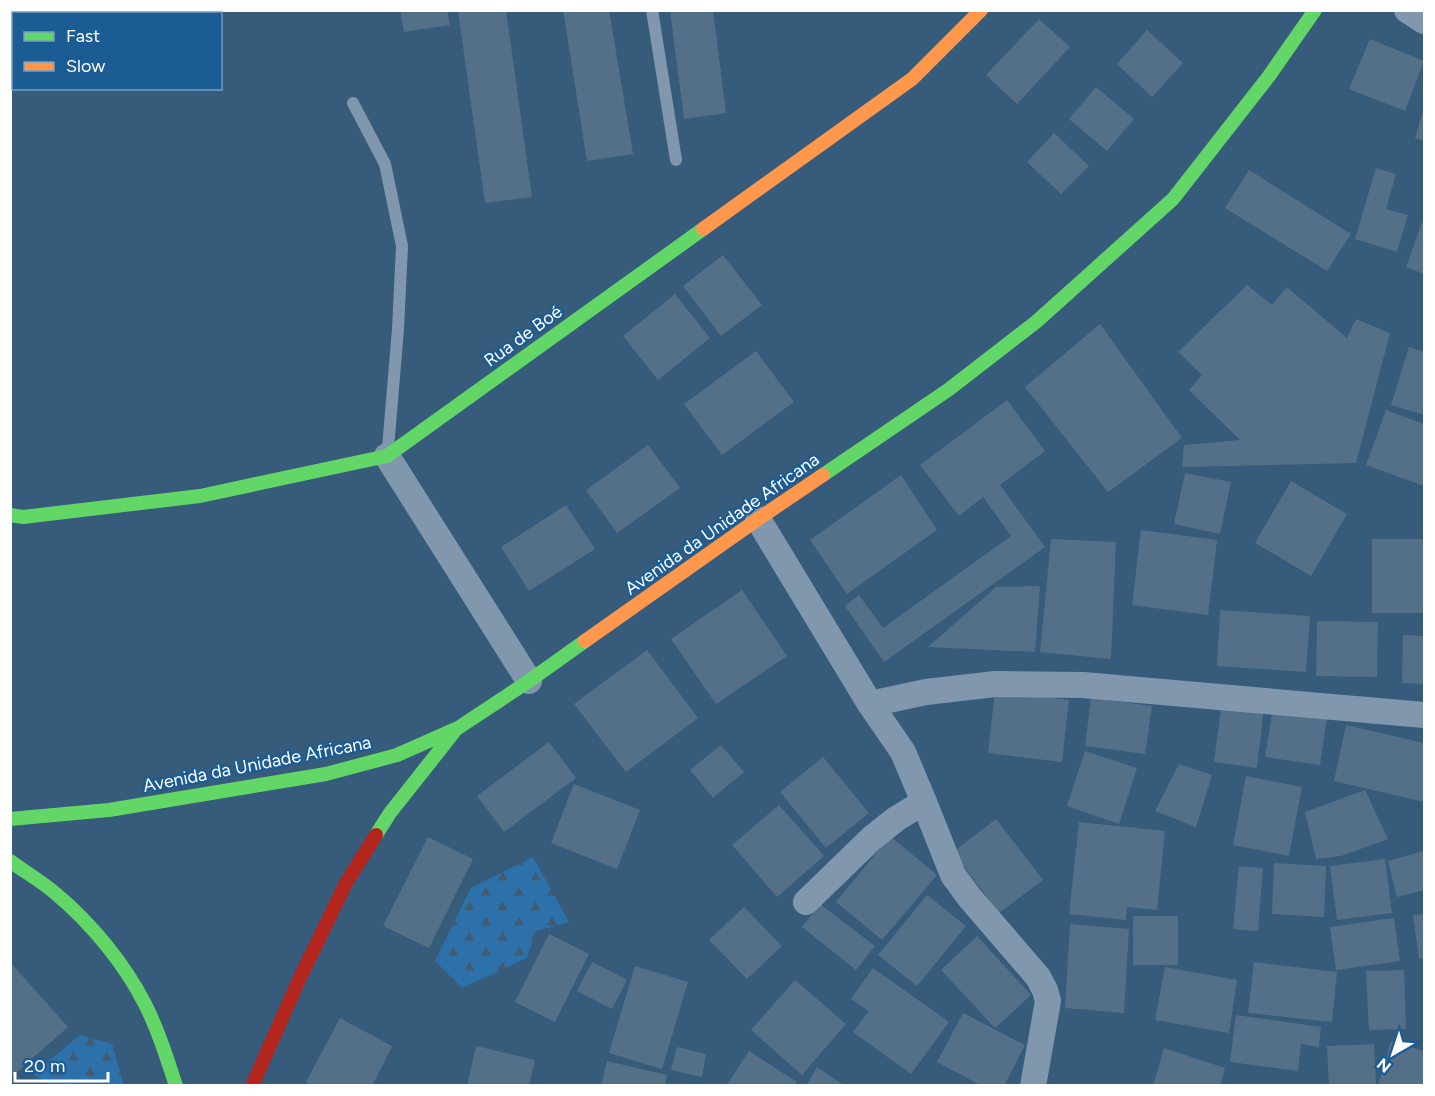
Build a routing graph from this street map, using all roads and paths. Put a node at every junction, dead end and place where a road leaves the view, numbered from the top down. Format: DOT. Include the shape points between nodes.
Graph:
graph roads {
  1 [pos="652,10"];
  2 [pos="981,10"];
  3 [pos="1315,10"];
  4 [pos="1407,10"];
  5 [pos="1425,21"];
  6 [pos="353,103"];
  7 [pos="676,160"];
  8 [pos="387,456"];
  9 [pos="10,515"];
  10 [pos="758,519"];
  11 [pos="529,681"];
  12 [pos="870,704"];
  13 [pos="1425,715"];
  14 [pos="458,728"];
  15 [pos="924,802"];
  16 [pos="10,819"];
  17 [pos="10,861"];
  18 [pos="806,902"];
  19 [pos="176,1086"];
  20 [pos="252,1086"];
  21 [pos="1033,1086"];
  1 -- 7 [label="lane"];
  2 -- 8 [label="street, Rua de Boé" via="912,79"];
  3 -- 10 [label="street, Avenida da Unidade Africana" via="1173,199 1027,329 948,390"];
  4 -- 5 [label="street"];
  6 -- 8 [label="lane" via="385,164 402,246"];
  8 -- 9 [label="street, Rua de Boé" via="200,496 23,517"];
  8 -- 11 [label="street"];
  10 -- 11 [label="street, Avenida da Unidade Africana"];
  10 -- 12 [label="street"];
  11 -- 14 [label="street, Avenida da Unidade Africana"];
  12 -- 13 [label="street" via="926,692 995,684 1083,685"];
  12 -- 15 [label="street" via="903,752"];
  14 -- 16 [label="street, Avenida da Unidade Africana" via="398,755 326,774 109,810"];
  14 -- 20 [label="street" via="390,813 346,883"];
  15 -- 18 [label="street" via="872,838"];
  15 -- 21 [label="street" via="953,875 1045,990 1048,1001"];
  17 -- 19 [label="street" via="55,893 92,930 132,981 153,1022"];
}
